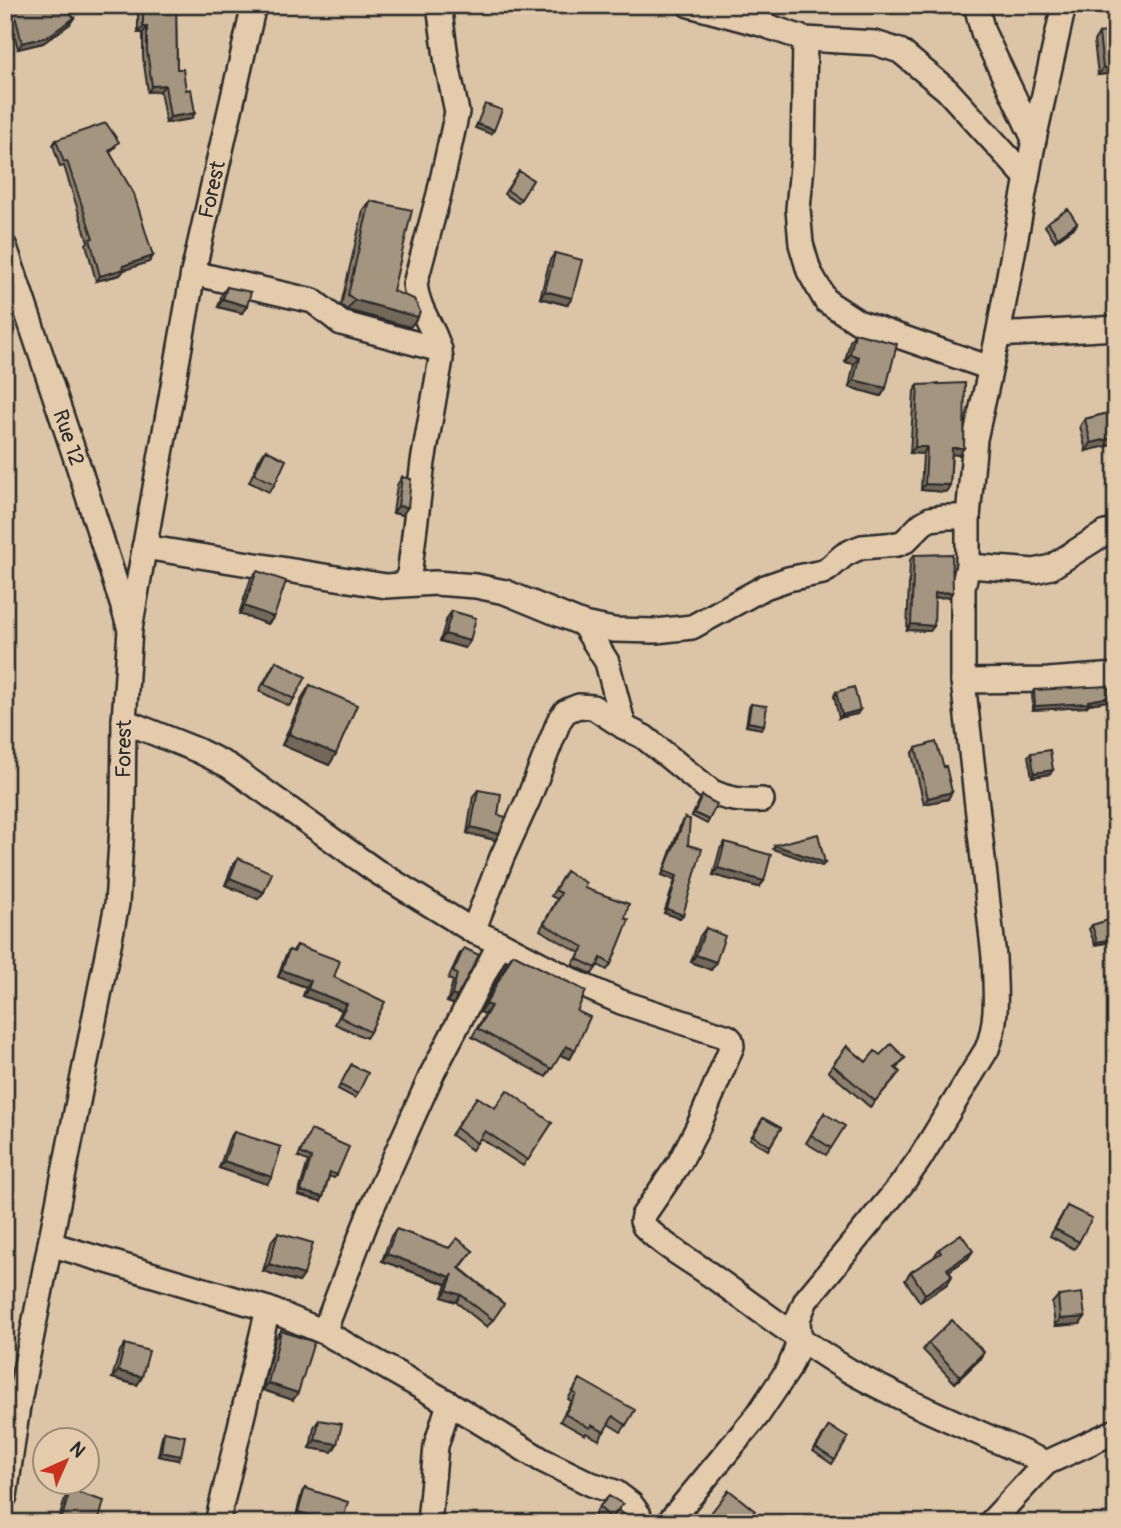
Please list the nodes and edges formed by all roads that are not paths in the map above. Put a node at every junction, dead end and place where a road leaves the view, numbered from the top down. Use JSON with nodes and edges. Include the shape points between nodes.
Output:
{"nodes":[{"id":1,"x":254,"y":5,"type":"edge"},
{"id":2,"x":439,"y":5,"type":"edge"},
{"id":3,"x":689,"y":5,"type":"edge"},
{"id":4,"x":976,"y":5,"type":"edge"},
{"id":5,"x":1064,"y":5,"type":"edge"},
{"id":6,"x":805,"y":39,"type":"junction"},
{"id":7,"x":1034,"y":139,"type":"junction"},
{"id":8,"x":1027,"y":178,"type":"junction"},
{"id":9,"x":5,"y":247,"type":"edge"},
{"id":10,"x":193,"y":273,"type":"junction"},
{"id":11,"x":1116,"y":328,"type":"edge"},
{"id":12,"x":998,"y":335,"type":"junction"},
{"id":13,"x":440,"y":351,"type":"junction"},
{"id":14,"x":990,"y":368,"type":"junction"},
{"id":15,"x":968,"y":517,"type":"junction"},
{"id":16,"x":1116,"y":531,"type":"edge"},
{"id":17,"x":144,"y":547,"type":"junction"},
{"id":18,"x":968,"y":566,"type":"junction"},
{"id":19,"x":408,"y":584,"type":"junction"},
{"id":20,"x":583,"y":624,"type":"junction"},
{"id":21,"x":130,"y":629,"type":"junction"},
{"id":22,"x":1116,"y":676,"type":"edge"},
{"id":23,"x":963,"y":681,"type":"junction"},
{"id":24,"x":124,"y":721,"type":"junction"},
{"id":25,"x":624,"y":727,"type":"junction"},
{"id":26,"x":762,"y":800,"type":"dead end"},
{"id":27,"x":473,"y":931,"type":"junction"},
{"id":28,"x":500,"y":943,"type":"junction"},
{"id":29,"x":50,"y":1244,"type":"junction"},
{"id":30,"x":268,"y":1309,"type":"junction"},
{"id":31,"x":324,"y":1332,"type":"junction"},
{"id":32,"x":799,"y":1337,"type":"junction"},
{"id":33,"x":449,"y":1403,"type":"junction"},
{"id":34,"x":18,"y":1406,"type":"junction"},
{"id":35,"x":5,"y":1430,"type":"edge"},
{"id":36,"x":1116,"y":1431,"type":"edge"},
{"id":37,"x":1046,"y":1462,"type":"junction"},
{"id":38,"x":5,"y":1496,"type":"edge"},
{"id":39,"x":217,"y":1523,"type":"edge"},
{"id":40,"x":429,"y":1523,"type":"edge"},
{"id":41,"x":641,"y":1523,"type":"edge"},
{"id":42,"x":668,"y":1523,"type":"edge"},
{"id":43,"x":990,"y":1523,"type":"edge"}],
"edges":[{"from":1,"to":10,"type":"street","name":"Forest"},
{"from":2,"to":13,"type":"street","via":[[457,112],[415,284]]},
{"from":3,"to":6,"type":"street"},
{"from":4,"to":7,"type":"street","via":[[983,32]]},
{"from":5,"to":7,"type":"street"},
{"from":6,"to":8,"type":"street","via":[[875,43],[900,51],[947,90]]},
{"from":6,"to":14,"type":"street","via":[[799,209],[801,244],[809,271],[827,301],[858,322]]},
{"from":7,"to":8,"type":"street"},
{"from":8,"to":12,"type":"street"},
{"from":9,"to":21,"type":"street","name":"Rue 12"},
{"from":10,"to":13,"type":"street","via":[[313,301],[341,323]]},
{"from":10,"to":17,"type":"street","name":"Forest"},
{"from":11,"to":12,"type":"street"},
{"from":12,"to":14,"type":"street"},
{"from":13,"to":19,"type":"street"},
{"from":14,"to":15,"type":"street","via":[[975,439]]},
{"from":15,"to":18,"type":"street"},
{"from":15,"to":20,"type":"street","via":[[930,519],[905,541],[854,550],[822,572],[765,587],[692,626],[656,631]]},
{"from":16,"to":18,"type":"street","via":[[1105,533],[1051,567]]},
{"from":17,"to":19,"type":"street","via":[[386,586]]},
{"from":17,"to":21,"type":"street","name":"Forest"},
{"from":18,"to":23,"type":"street"},
{"from":19,"to":20,"type":"street","via":[[477,586],[505,592]]},
{"from":20,"to":25,"type":"street","via":[[607,662]]},
{"from":21,"to":24,"type":"street","name":"Forest"},
{"from":22,"to":23,"type":"street"},
{"from":23,"to":32,"type":"street","via":[[994,957],[992,1036],[919,1160],[806,1300],[798,1319]]},
{"from":24,"to":27,"type":"street","via":[[229,766],[376,872]]},
{"from":24,"to":29,"type":"street","name":"Forest","via":[[117,904]]},
{"from":25,"to":26,"type":"street","via":[[644,737],[712,792],[740,801]]},
{"from":25,"to":27,"type":"street","via":[[586,706],[565,712],[559,720]]},
{"from":27,"to":28,"type":"street"},
{"from":28,"to":31,"type":"street","via":[[433,1072],[370,1212]]},
{"from":28,"to":32,"type":"street","via":[[621,1002],[731,1040],[680,1163],[642,1221],[675,1251]]},
{"from":29,"to":30,"type":"street"},
{"from":29,"to":34,"type":"street","name":"Forest"},
{"from":30,"to":31,"type":"street"},
{"from":30,"to":39,"type":"street"},
{"from":31,"to":33,"type":"street"},
{"from":32,"to":37,"type":"street","via":[[847,1369],[928,1411]]},
{"from":32,"to":42,"type":"street","via":[[788,1370],[757,1416]]},
{"from":33,"to":40,"type":"street","via":[[436,1446]]},
{"from":33,"to":41,"type":"street","via":[[542,1460],[615,1492],[631,1504]]},
{"from":34,"to":35,"type":"street"},
{"from":34,"to":38,"type":"street","name":"Forest"},
{"from":36,"to":37,"type":"street"},
{"from":37,"to":43,"type":"street"}]}
